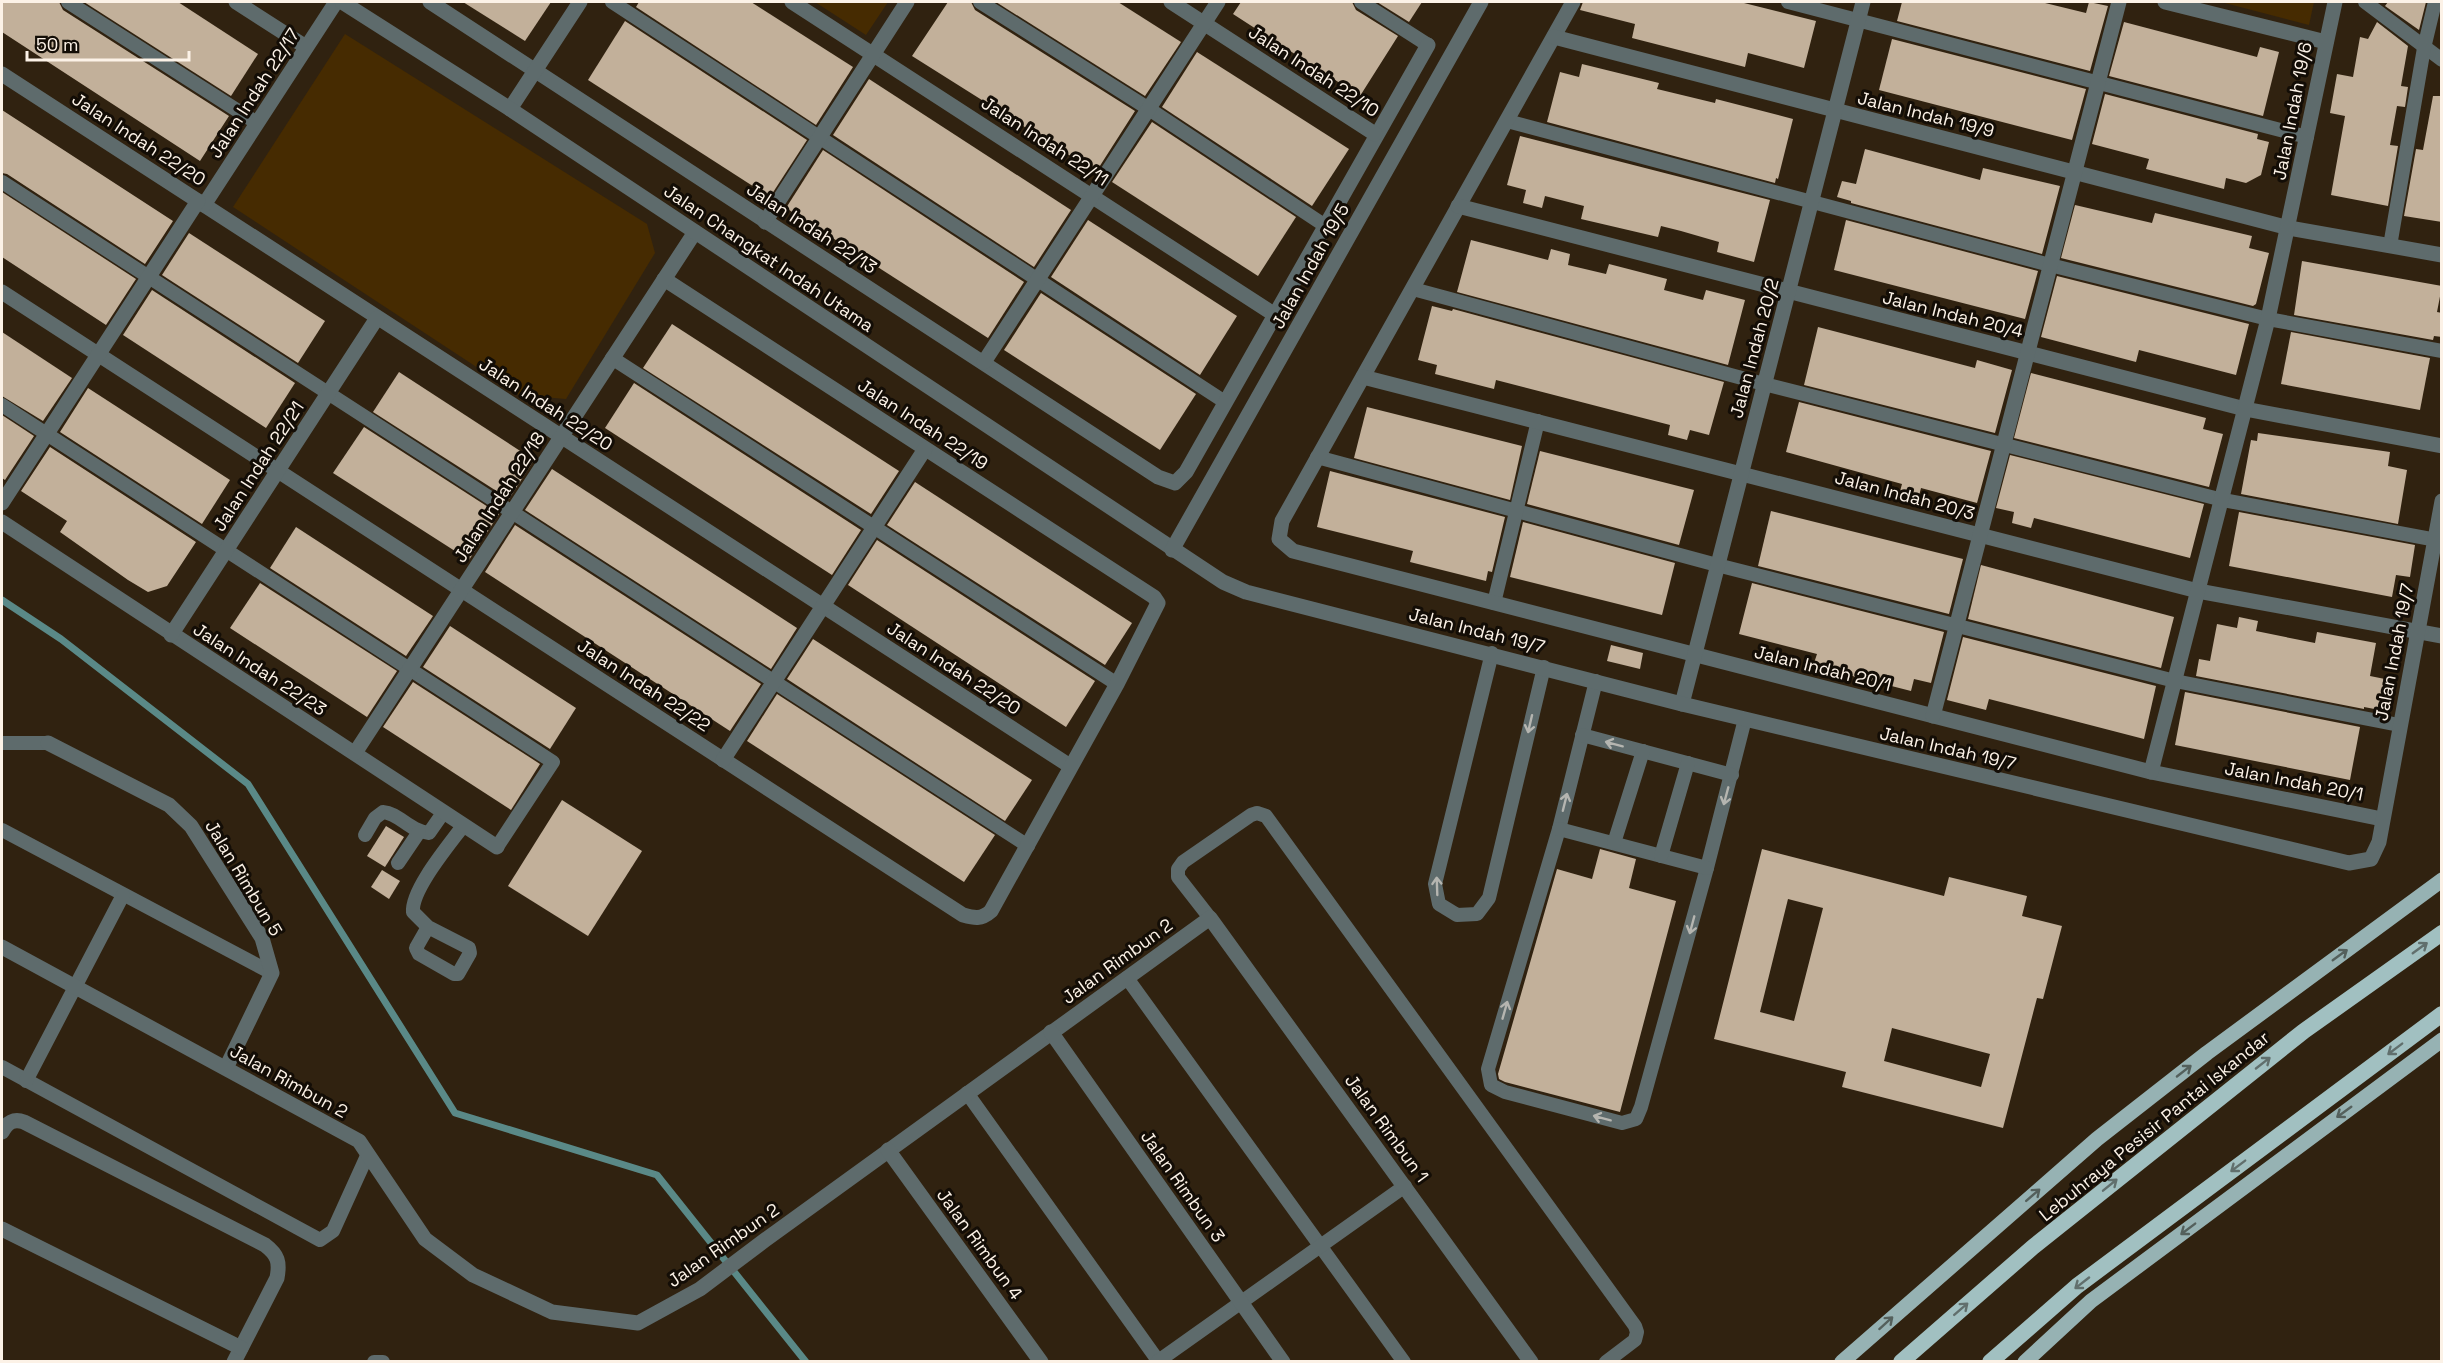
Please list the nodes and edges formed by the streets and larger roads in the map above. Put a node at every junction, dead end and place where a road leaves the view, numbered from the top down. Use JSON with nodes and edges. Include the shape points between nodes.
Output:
{"nodes":[{"id":1,"x":236,"y":2,"type":"edge"},
{"id":2,"x":336,"y":2,"type":"edge"},
{"id":3,"x":342,"y":2,"type":"edge"},
{"id":4,"x":430,"y":2,"type":"edge"},
{"id":5,"x":580,"y":2,"type":"edge"},
{"id":6,"x":792,"y":2,"type":"edge"},
{"id":7,"x":907,"y":2,"type":"edge"},
{"id":8,"x":1171,"y":2,"type":"edge"},
{"id":9,"x":1218,"y":2,"type":"edge"},
{"id":10,"x":1481,"y":2,"type":"edge"},
{"id":11,"x":1573,"y":2,"type":"edge"},
{"id":12,"x":1863,"y":2,"type":"edge"},
{"id":13,"x":2119,"y":2,"type":"edge"},
{"id":14,"x":2165,"y":2,"type":"edge"},
{"id":15,"x":2335,"y":2,"type":"edge"},
{"id":16,"x":1205,"y":23,"type":"junction"},
{"id":17,"x":1554,"y":37,"type":"junction"},
{"id":18,"x":2326,"y":42,"type":"junction"},
{"id":19,"x":1428,"y":45,"type":"road end"},
{"id":20,"x":306,"y":47,"type":"junction"},
{"id":21,"x":873,"y":54,"type":"junction"},
{"id":22,"x":536,"y":70,"type":"junction"},
{"id":23,"x":2,"y":74,"type":"edge"},
{"id":24,"x":510,"y":109,"type":"junction"},
{"id":25,"x":1835,"y":111,"type":"junction"},
{"id":26,"x":1375,"y":134,"type":"junction"},
{"id":27,"x":2073,"y":171,"type":"junction"},
{"id":28,"x":1093,"y":195,"type":"junction"},
{"id":29,"x":201,"y":203,"type":"junction"},
{"id":30,"x":1458,"y":206,"type":"junction"},
{"id":31,"x":765,"y":222,"type":"junction"},
{"id":32,"x":2289,"y":228,"type":"junction"},
{"id":33,"x":694,"y":232,"type":"junction"},
{"id":34,"x":2442,"y":255,"type":"edge"},
{"id":35,"x":664,"y":279,"type":"junction"},
{"id":36,"x":2,"y":292,"type":"edge"},
{"id":37,"x":1789,"y":292,"type":"junction"},
{"id":38,"x":1275,"y":315,"type":"junction"},
{"id":39,"x":378,"y":318,"type":"junction"},
{"id":40,"x":2025,"y":353,"type":"junction"},
{"id":41,"x":98,"y":355,"type":"junction"},
{"id":42,"x":984,"y":362,"type":"junction"},
{"id":43,"x":1363,"y":377,"type":"junction"},
{"id":44,"x":2245,"y":410,"type":"junction"},
{"id":45,"x":561,"y":437,"type":"junction"},
{"id":46,"x":2442,"y":446,"type":"edge"},
{"id":47,"x":926,"y":449,"type":"junction"},
{"id":48,"x":278,"y":471,"type":"junction"},
{"id":49,"x":1741,"y":473,"type":"junction"},
{"id":50,"x":2442,"y":501,"type":"edge"},
{"id":51,"x":2,"y":503,"type":"edge"},
{"id":52,"x":2,"y":522,"type":"edge"},
{"id":53,"x":1978,"y":535,"type":"junction"},
{"id":54,"x":2438,"y":540,"type":"edge"},
{"id":55,"x":1172,"y":550,"type":"junction"},
{"id":56,"x":461,"y":590,"type":"junction"},
{"id":57,"x":2198,"y":591,"type":"junction"},
{"id":58,"x":823,"y":606,"type":"junction"},
{"id":59,"x":2418,"y":631,"type":"junction"},
{"id":60,"x":171,"y":635,"type":"junction"},
{"id":61,"x":2442,"y":636,"type":"edge"},
{"id":62,"x":1695,"y":655,"type":"junction"},
{"id":63,"x":1682,"y":704,"type":"junction"},
{"id":64,"x":1933,"y":716,"type":"junction"},
{"id":65,"x":48,"y":743,"type":"road end"},
{"id":66,"x":355,"y":753,"type":"junction"},
{"id":67,"x":723,"y":760,"type":"junction"},
{"id":68,"x":1071,"y":765,"type":"junction"},
{"id":69,"x":2151,"y":772,"type":"junction"},
{"id":70,"x":2382,"y":819,"type":"junction"},
{"id":71,"x":497,"y":848,"type":"road end"},
{"id":72,"x":2442,"y":880,"type":"edge"},
{"id":73,"x":1210,"y":918,"type":"joint"},
{"id":74,"x":2442,"y":933,"type":"edge"},
{"id":75,"x":2,"y":947,"type":"edge"},
{"id":76,"x":2442,"y":1014,"type":"edge"},
{"id":77,"x":1051,"y":1032,"type":"junction"},
{"id":78,"x":2442,"y":1040,"type":"edge"},
{"id":79,"x":226,"y":1068,"type":"junction"},
{"id":80,"x":2,"y":1132,"type":"edge"},
{"id":81,"x":888,"y":1150,"type":"junction"},
{"id":82,"x":2,"y":1229,"type":"edge"},
{"id":83,"x":237,"y":1355,"type":"edge"},
{"id":84,"x":1041,"y":1362,"type":"edge"},
{"id":85,"x":1283,"y":1362,"type":"edge"},
{"id":86,"x":1531,"y":1362,"type":"edge"},
{"id":87,"x":1842,"y":1362,"type":"edge"},
{"id":88,"x":1901,"y":1362,"type":"edge"},
{"id":89,"x":1990,"y":1362,"type":"edge"},
{"id":90,"x":2025,"y":1362,"type":"edge"}],
"edges":[{"from":1,"to":20,"type":"street"},
{"from":2,"to":20,"type":"street","name":"Jalan Indah 22/17"},
{"from":3,"to":24,"type":"street","name":"Jalan Changkat Indah Utama"},
{"from":4,"to":22,"type":"street","name":"Jalan Indah 22/13"},
{"from":5,"to":22,"type":"street"},
{"from":6,"to":21,"type":"street","name":"Jalan Indah 22/11"},
{"from":7,"to":21,"type":"street"},
{"from":8,"to":16,"type":"street","name":"Jalan Indah 22/10"},
{"from":9,"to":16,"type":"street"},
{"from":10,"to":55,"type":"street","name":"Jalan Indah 19/5"},
{"from":11,"to":17,"type":"street"},
{"from":12,"to":25,"type":"street","name":"Jalan Indah 20/2"},
{"from":13,"to":27,"type":"street"},
{"from":14,"to":18,"type":"street"},
{"from":15,"to":18,"type":"street","name":"Jalan Indah 19/6"},
{"from":16,"to":26,"type":"street","name":"Jalan Indah 22/10"},
{"from":16,"to":28,"type":"street"},
{"from":17,"to":25,"type":"street","name":"Jalan Indah 19/9"},
{"from":17,"to":30,"type":"street"},
{"from":18,"to":32,"type":"street","name":"Jalan Indah 19/6"},
{"from":19,"to":26,"type":"street"},
{"from":20,"to":29,"type":"street","name":"Jalan Indah 22/17"},
{"from":21,"to":28,"type":"street","name":"Jalan Indah 22/11"},
{"from":21,"to":31,"type":"street"},
{"from":22,"to":24,"type":"street"},
{"from":22,"to":31,"type":"street","name":"Jalan Indah 22/13"},
{"from":23,"to":29,"type":"street","name":"Jalan Indah 22/20"},
{"from":24,"to":33,"type":"street","name":"Jalan Changkat Indah Utama"},
{"from":25,"to":27,"type":"street","name":"Jalan Indah 19/9"},
{"from":25,"to":37,"type":"street","name":"Jalan Indah 20/2"},
{"from":26,"to":38,"type":"street"},
{"from":27,"to":32,"type":"street","name":"Jalan Indah 19/9"},
{"from":27,"to":40,"type":"street"},
{"from":28,"to":38,"type":"street","name":"Jalan Indah 22/11"},
{"from":28,"to":42,"type":"street"},
{"from":29,"to":39,"type":"street","name":"Jalan Indah 22/20"},
{"from":29,"to":41,"type":"street","name":"Jalan Indah 22/17"},
{"from":30,"to":37,"type":"street","name":"Jalan Indah 20/4"},
{"from":30,"to":43,"type":"street"},
{"from":31,"to":42,"type":"street","name":"Jalan Indah 22/13"},
{"from":32,"to":34,"type":"street","name":"Jalan Indah 19/9"},
{"from":32,"to":44,"type":"street","name":"Jalan Indah 19/6"},
{"from":33,"to":35,"type":"street","name":"Jalan Indah 22/18"},
{"from":33,"to":55,"type":"street","name":"Jalan Changkat Indah Utama"},
{"from":35,"to":45,"type":"street","name":"Jalan Indah 22/18"},
{"from":35,"to":47,"type":"street","name":"Jalan Indah 22/19"},
{"from":36,"to":41,"type":"street","name":"Jalan Indah 22/22"},
{"from":37,"to":40,"type":"street","name":"Jalan Indah 20/4"},
{"from":37,"to":49,"type":"street","name":"Jalan Indah 20/2"},
{"from":38,"to":42,"type":"street","name":"Jalan Indah 22/13","via":[[1186,472],[1175,483],[1158,477]]},
{"from":39,"to":45,"type":"street","name":"Jalan Indah 22/20"},
{"from":39,"to":48,"type":"street","name":"Jalan Indah 22/21"},
{"from":40,"to":44,"type":"street","name":"Jalan Indah 20/4"},
{"from":40,"to":53,"type":"street"},
{"from":41,"to":48,"type":"street","name":"Jalan Indah 22/22"},
{"from":41,"to":51,"type":"street","name":"Jalan Indah 22/17"},
{"from":43,"to":49,"type":"street","name":"Jalan Indah 20/3"},
{"from":43,"to":62,"type":"street","name":"Jalan Indah 20/1","via":[[1282,521],[1279,539],[1293,551]]},
{"from":44,"to":46,"type":"street","name":"Jalan Indah 20/4"},
{"from":44,"to":57,"type":"street","name":"Jalan Indah 19/6"},
{"from":45,"to":56,"type":"street","name":"Jalan Indah 22/18"},
{"from":45,"to":58,"type":"street","name":"Jalan Indah 22/20"},
{"from":47,"to":58,"type":"street"},
{"from":47,"to":68,"type":"street","name":"Jalan Indah 22/19","via":[[1158,603]]},
{"from":48,"to":56,"type":"street","name":"Jalan Indah 22/22"},
{"from":48,"to":60,"type":"street","name":"Jalan Indah 22/21"},
{"from":49,"to":53,"type":"street","name":"Jalan Indah 20/3"},
{"from":49,"to":62,"type":"street","name":"Jalan Indah 20/2"},
{"from":50,"to":54,"type":"street","name":"Jalan Indah 19/7"},
{"from":52,"to":60,"type":"street","name":"Jalan Indah 22/23"},
{"from":53,"to":57,"type":"street","name":"Jalan Indah 20/3"},
{"from":53,"to":64,"type":"street"},
{"from":54,"to":59,"type":"street","name":"Jalan Indah 19/7"},
{"from":55,"to":63,"type":"street","name":"Jalan Indah 19/7","via":[[1246,592]]},
{"from":56,"to":66,"type":"street","name":"Jalan Indah 22/18"},
{"from":56,"to":67,"type":"street","name":"Jalan Indah 22/22"},
{"from":57,"to":59,"type":"street","name":"Jalan Indah 20/3"},
{"from":57,"to":69,"type":"street","name":"Jalan Indah 19/6"},
{"from":58,"to":67,"type":"street"},
{"from":58,"to":68,"type":"street","name":"Jalan Indah 22/20"},
{"from":59,"to":61,"type":"street","name":"Jalan Indah 20/3"},
{"from":59,"to":70,"type":"street","name":"Jalan Indah 19/7"},
{"from":60,"to":66,"type":"street","name":"Jalan Indah 22/23"},
{"from":62,"to":63,"type":"street","name":"Jalan Indah 20/2"},
{"from":62,"to":64,"type":"street","name":"Jalan Indah 20/1"},
{"from":63,"to":70,"type":"street","name":"Jalan Indah 19/7","via":[[2349,863],[2371,859],[2379,842]]},
{"from":64,"to":69,"type":"street","name":"Jalan Indah 20/1"},
{"from":65,"to":79,"type":"street","name":"Jalan Rimbun 5","via":[[169,805],[191,826],[262,938],[272,974]]},
{"from":66,"to":71,"type":"street","name":"Jalan Indah 22/23"},
{"from":67,"to":68,"type":"street","name":"Jalan Indah 22/22","via":[[963,915],[979,918],[991,911]]},
{"from":69,"to":70,"type":"street","name":"Jalan Indah 20/1"},
{"from":87,"to":72,"type":"main road","one_way":true,"via":[[2097,1139]]},
{"from":73,"to":77,"type":"street","name":"Jalan Rimbun 2"},
{"from":73,"to":86,"type":"street","name":"Jalan Rimbun 1"},
{"from":88,"to":74,"type":"highway","name":"Lebuhraya Pesisir Pantai Iskandar","one_way":true,"via":[[2034,1247],[2195,1117],[2304,1031]]},
{"from":75,"to":79,"type":"street","name":"Jalan Rimbun 2"},
{"from":76,"to":89,"type":"highway","one_way":true,"via":[[2077,1286]]},
{"from":77,"to":81,"type":"street","name":"Jalan Rimbun 2"},
{"from":77,"to":85,"type":"street","name":"Jalan Rimbun 3"},
{"from":78,"to":90,"type":"main road","one_way":true,"via":[[2091,1301]]},
{"from":79,"to":81,"type":"street","name":"Jalan Rimbun 2","via":[[359,1141],[424,1239],[473,1275],[552,1312],[638,1323],[700,1289]]},
{"from":80,"to":83,"type":"street","via":[[9,1122],[24,1122],[275,1252],[280,1263],[277,1278]]},
{"from":81,"to":84,"type":"street","name":"Jalan Rimbun 4"},
{"from":82,"to":83,"type":"street"}]}
